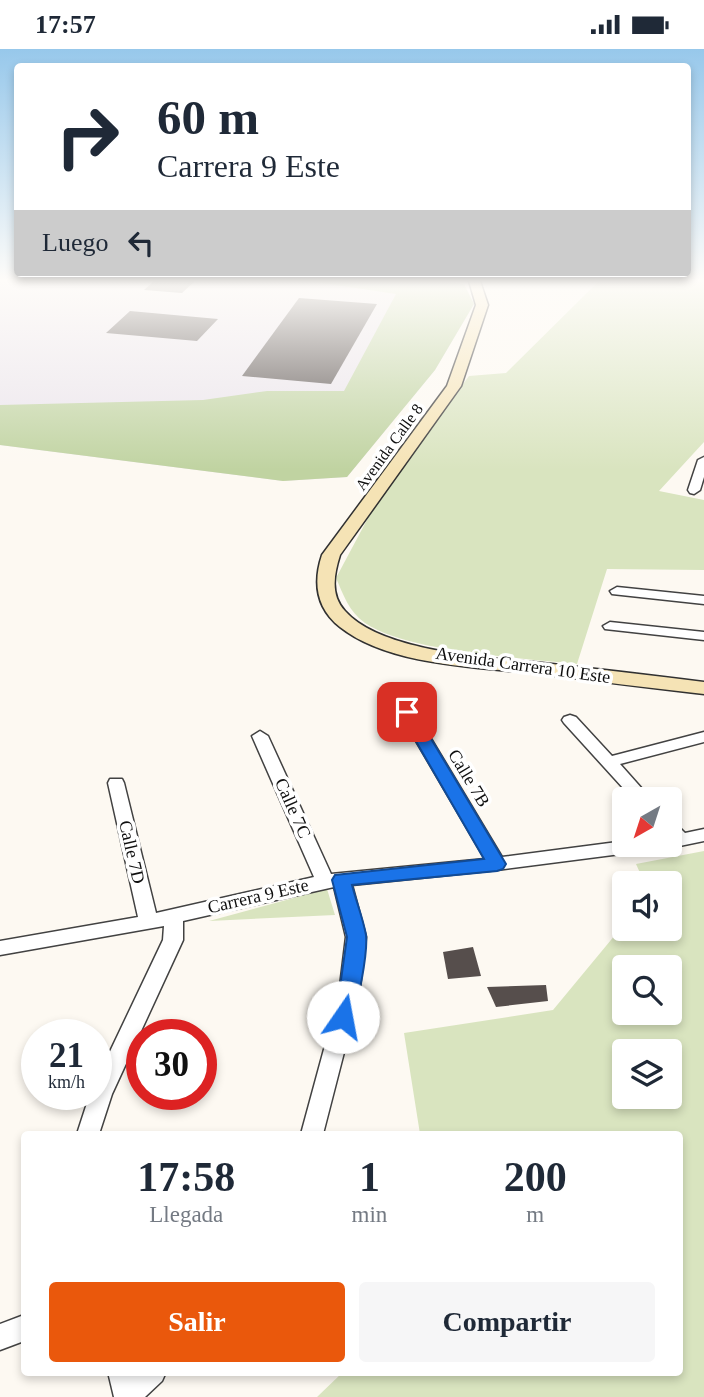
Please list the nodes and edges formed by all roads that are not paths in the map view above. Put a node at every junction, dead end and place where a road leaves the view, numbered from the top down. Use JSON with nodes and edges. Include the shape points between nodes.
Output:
{"nodes":[{"id":1,"x":469,"y":344,"type":"edge"},
{"id":2,"x":704,"y":460,"type":"edge"},
{"id":3,"x":694,"y":490,"type":"dead end"},
{"id":4,"x":617,"y":591,"type":"dead end"},
{"id":5,"x":704,"y":600,"type":"edge"},
{"id":6,"x":347,"y":624,"type":"joint"},
{"id":7,"x":610,"y":626,"type":"dead end"},
{"id":8,"x":704,"y":636,"type":"edge"},
{"id":9,"x":704,"y":688,"type":"edge"},
{"id":10,"x":407,"y":712,"type":"dead end"},
{"id":11,"x":569,"y":720,"type":"dead end"},
{"id":12,"x":260,"y":736,"type":"dead end"},
{"id":13,"x":704,"y":737,"type":"edge"},
{"id":14,"x":608,"y":762,"type":"junction"},
{"id":15,"x":116,"y":783,"type":"dead end"},
{"id":16,"x":632,"y":787,"type":"edge"},
{"id":17,"x":704,"y":835,"type":"edge"},
{"id":18,"x":682,"y":836,"type":"edge"},
{"id":19,"x":612,"y":849,"type":"edge"},
{"id":20,"x":497,"y":864,"type":"junction"},
{"id":21,"x":333,"y":880,"type":"junction"},
{"id":22,"x":174,"y":916,"type":"junction"},
{"id":23,"x":149,"y":922,"type":"junction"},
{"id":24,"x":0,"y":948,"type":"edge"},
{"id":25,"x":89,"y":1131,"type":"edge"},
{"id":26,"x":313,"y":1131,"type":"edge"},
{"id":27,"x":21,"y":1329,"type":"edge"},
{"id":28,"x":0,"y":1337,"type":"edge"},
{"id":29,"x":146,"y":1376,"type":"edge"},
{"id":30,"x":125,"y":1388,"type":"edge"}],
"edges":[{"from":1,"to":6,"type":"main road","name":"Avenida Calle 8","via":[[454,386],[331,555],[324,584],[327,600]]},
{"from":2,"to":3,"type":"street"},
{"from":4,"to":5,"type":"street"},
{"from":6,"to":9,"type":"main road","name":"Avenida Carrera 10 Este","via":[[390,645],[449,656]]},
{"from":7,"to":8,"type":"street"},
{"from":10,"to":20,"type":"street","name":"Calle 7B"},
{"from":11,"to":14,"type":"street"},
{"from":12,"to":21,"type":"street","name":"Calle 7C"},
{"from":13,"to":14,"type":"street"},
{"from":14,"to":16,"type":"street"},
{"from":15,"to":23,"type":"street","name":"Calle 7D"},
{"from":17,"to":18,"type":"street"},
{"from":19,"to":20,"type":"street","name":"Carrera 9 Este"},
{"from":20,"to":21,"type":"street","name":"Carrera 9 Este"},
{"from":21,"to":22,"type":"street","name":"Carrera 9 Este"},
{"from":21,"to":26,"type":"street","name":"Calle 7C","via":[[356,937],[349,994]]},
{"from":22,"to":23,"type":"street","name":"Carrera 9 Este"},
{"from":22,"to":25,"type":"street","via":[[173,940],[101,1094]]},
{"from":23,"to":24,"type":"street","name":"Carrera 9 Este"},
{"from":27,"to":28,"type":"street"},
{"from":29,"to":30,"type":"street"}]}
